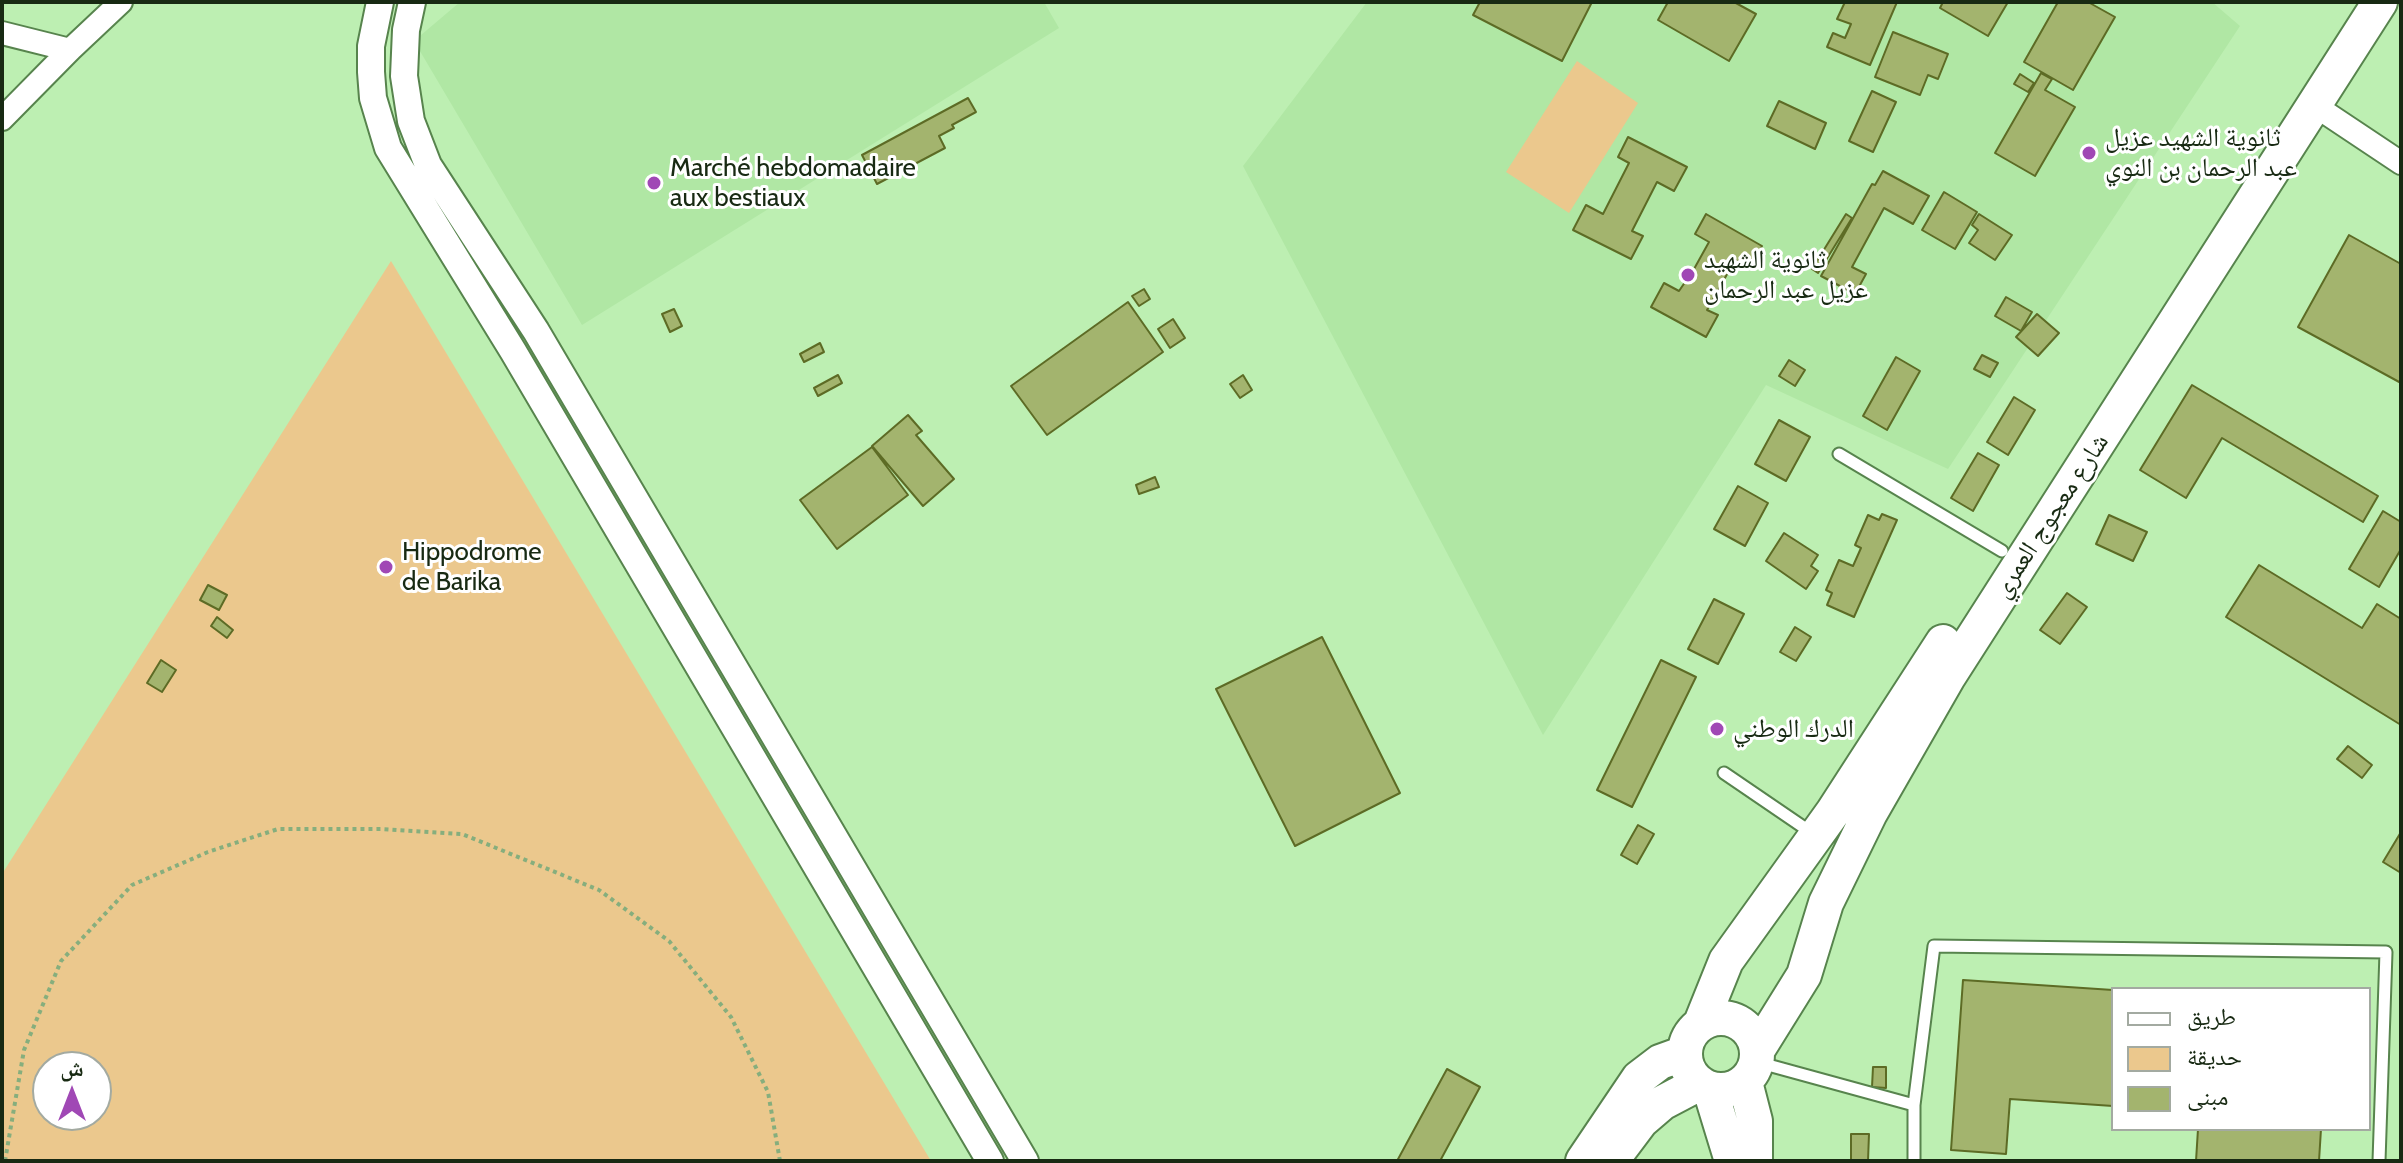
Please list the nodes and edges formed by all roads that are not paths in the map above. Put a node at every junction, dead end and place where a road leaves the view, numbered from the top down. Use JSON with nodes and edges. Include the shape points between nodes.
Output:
{"nodes":[{"id":1,"x":121,"y":2,"type":"edge"},
{"id":2,"x":380,"y":2,"type":"edge"},
{"id":3,"x":412,"y":2,"type":"edge"},
{"id":4,"x":2355,"y":2,"type":"edge"},
{"id":5,"x":2380,"y":2,"type":"edge"},
{"id":6,"x":2,"y":33,"type":"edge"},
{"id":7,"x":70,"y":50,"type":"junction"},
{"id":8,"x":2314,"y":105,"type":"junction"},
{"id":9,"x":2,"y":119,"type":"edge"},
{"id":10,"x":2401,"y":163,"type":"edge"},
{"id":11,"x":1839,"y":454,"type":"dead end"},
{"id":12,"x":2002,"y":551,"type":"junction"},
{"id":13,"x":1724,"y":773,"type":"dead end"},
{"id":14,"x":1816,"y":836,"type":"junction"},
{"id":15,"x":1701,"y":1023,"type":"junction"},
{"id":16,"x":1685,"y":1053,"type":"junction"},
{"id":17,"x":1753,"y":1064,"type":"junction"},
{"id":18,"x":1705,"y":1086,"type":"junction"},
{"id":19,"x":1914,"y":1105,"type":"junction"},
{"id":20,"x":990,"y":1161,"type":"edge"},
{"id":21,"x":1025,"y":1161,"type":"edge"},
{"id":22,"x":1583,"y":1161,"type":"edge"},
{"id":23,"x":1611,"y":1161,"type":"edge"},
{"id":24,"x":1732,"y":1161,"type":"edge"},
{"id":25,"x":1755,"y":1161,"type":"edge"},
{"id":26,"x":1914,"y":1161,"type":"edge"},
{"id":27,"x":2379,"y":1161,"type":"edge"}],
"edges":[{"from":1,"to":7,"type":"street"},
{"from":2,"to":20,"type":"street","via":[[371,72],[380,124],[394,159],[513,351]]},
{"from":3,"to":21,"type":"street","via":[[404,76],[411,121],[428,165],[536,331]]},
{"from":4,"to":12,"type":"main road","name":"شارع معجوج العمري"},
{"from":5,"to":8,"type":"main road","name":"شارع معجوج العمري"},
{"from":6,"to":7,"type":"street"},
{"from":7,"to":9,"type":"street"},
{"from":8,"to":10,"type":"street"},
{"from":8,"to":17,"type":"main road","name":"شارع معجوج العمري","via":[[1948,677],[1870,813],[1826,903],[1804,975]]},
{"from":11,"to":12,"type":"lane"},
{"from":12,"to":14,"type":"main road","name":"شارع معجوج العمري"},
{"from":13,"to":14,"type":"lane"},
{"from":14,"to":15,"type":"main road","name":"شارع معجوج العمري","via":[[1726,961]]},
{"from":15,"to":16,"type":"main road"},
{"from":15,"to":17,"type":"main road","via":[[1724,1017],[1747,1027],[1754,1037]]},
{"from":16,"to":18,"type":"main road","via":[[1691,1075]]},
{"from":16,"to":22,"type":"main road","via":[[1660,1062],[1639,1078]]},
{"from":17,"to":18,"type":"main road","via":[[1735,1088]]},
{"from":17,"to":19,"type":"lane"},
{"from":17,"to":25,"type":"main road"},
{"from":18,"to":23,"type":"main road","via":[[1662,1103]]},
{"from":18,"to":24,"type":"main road"},
{"from":19,"to":26,"type":"lane"},
{"from":19,"to":27,"type":"lane","via":[[1934,946],[2386,952]]}]}
